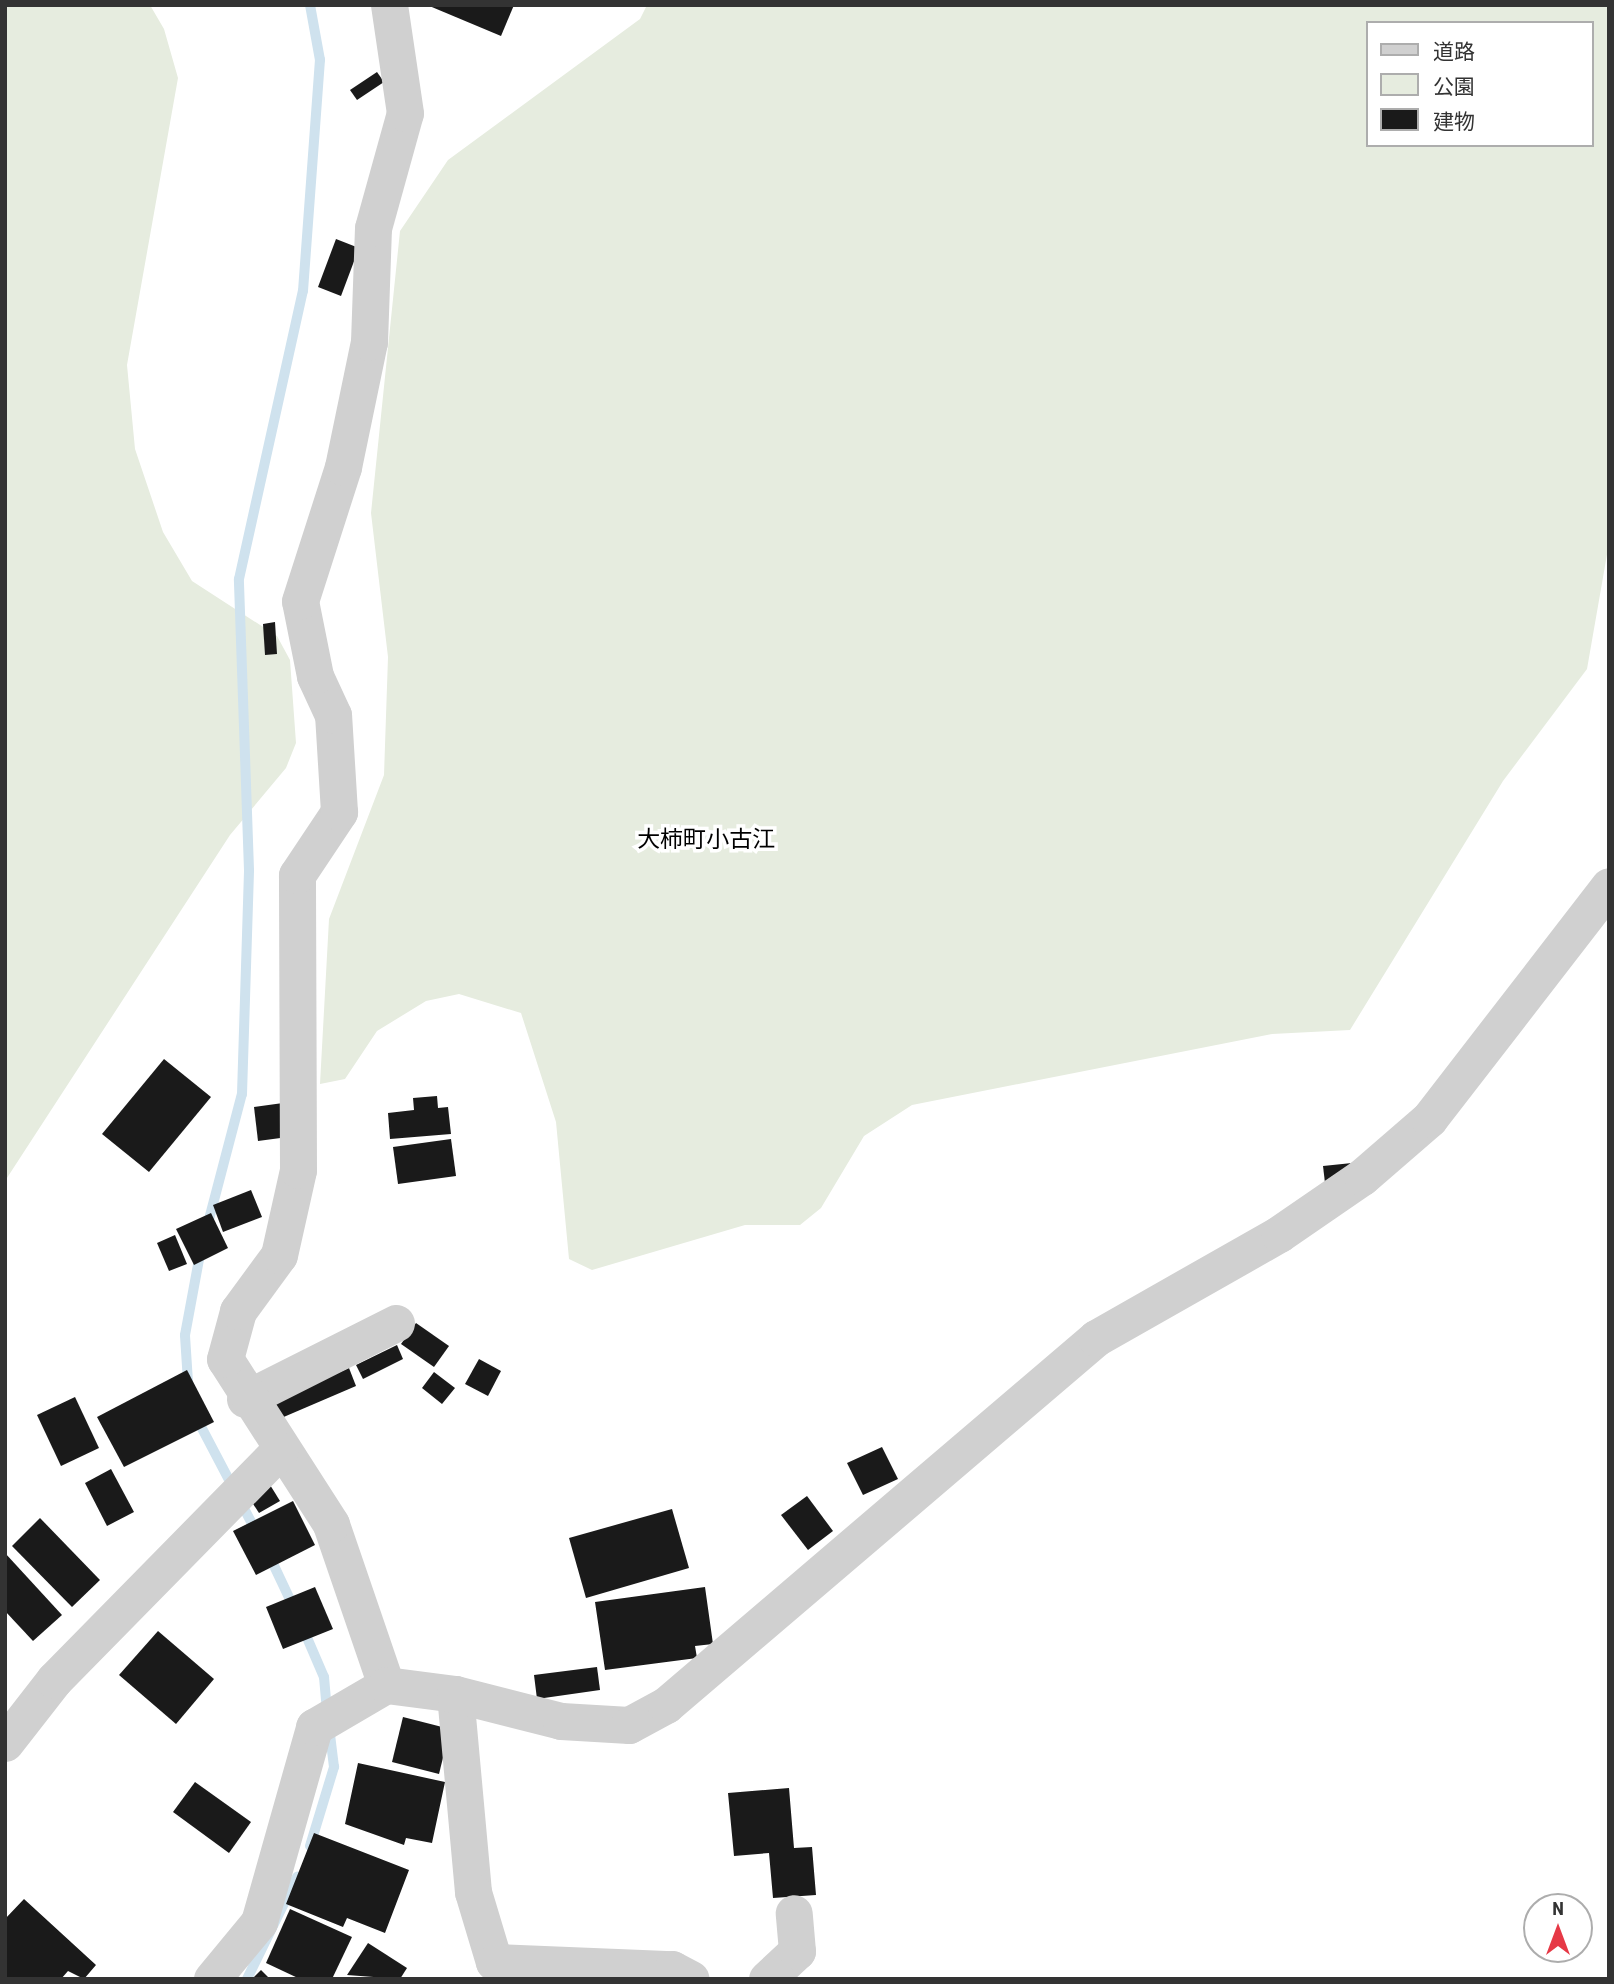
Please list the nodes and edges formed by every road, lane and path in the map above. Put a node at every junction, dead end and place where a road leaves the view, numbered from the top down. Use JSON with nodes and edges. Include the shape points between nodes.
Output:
{"nodes":[{"id":1,"x":389,"y":5,"type":"edge"},
{"id":2,"x":1609,"y":886,"type":"edge"},
{"id":3,"x":396,"y":1323,"type":"dead end"},
{"id":4,"x":245,"y":1399,"type":"junction"},
{"id":5,"x":280,"y":1450,"type":"junction"},
{"id":6,"x":386,"y":1685,"type":"junction"},
{"id":7,"x":455,"y":1694,"type":"junction"},
{"id":8,"x":5,"y":1743,"type":"edge"},
{"id":9,"x":794,"y":1913,"type":"dead end"},
{"id":10,"x":212,"y":1979,"type":"edge"},
{"id":11,"x":691,"y":1979,"type":"edge"},
{"id":12,"x":767,"y":1979,"type":"edge"}],
"edges":[{"from":1,"to":4,"type":"street","via":[[405,113],[373,228],[369,342],[343,467],[300,601],[315,677],[333,715],[339,812],[297,875],[298,1170],[279,1255],[238,1311],[225,1359]]},
{"from":2,"to":7,"type":"street","via":[[1429,1119],[1362,1177],[1279,1234],[1096,1338],[666,1705],[629,1724],[561,1721]]},
{"from":3,"to":4,"type":"street"},
{"from":4,"to":5,"type":"street"},
{"from":5,"to":6,"type":"street","via":[[331,1524]]},
{"from":5,"to":8,"type":"street","via":[[54,1680]]},
{"from":6,"to":7,"type":"street"},
{"from":6,"to":10,"type":"street","via":[[314,1727],[259,1922]]},
{"from":7,"to":11,"type":"street","via":[[473,1892],[494,1962],[672,1969]]},
{"from":9,"to":12,"type":"street","via":[[797,1951]]}]}
